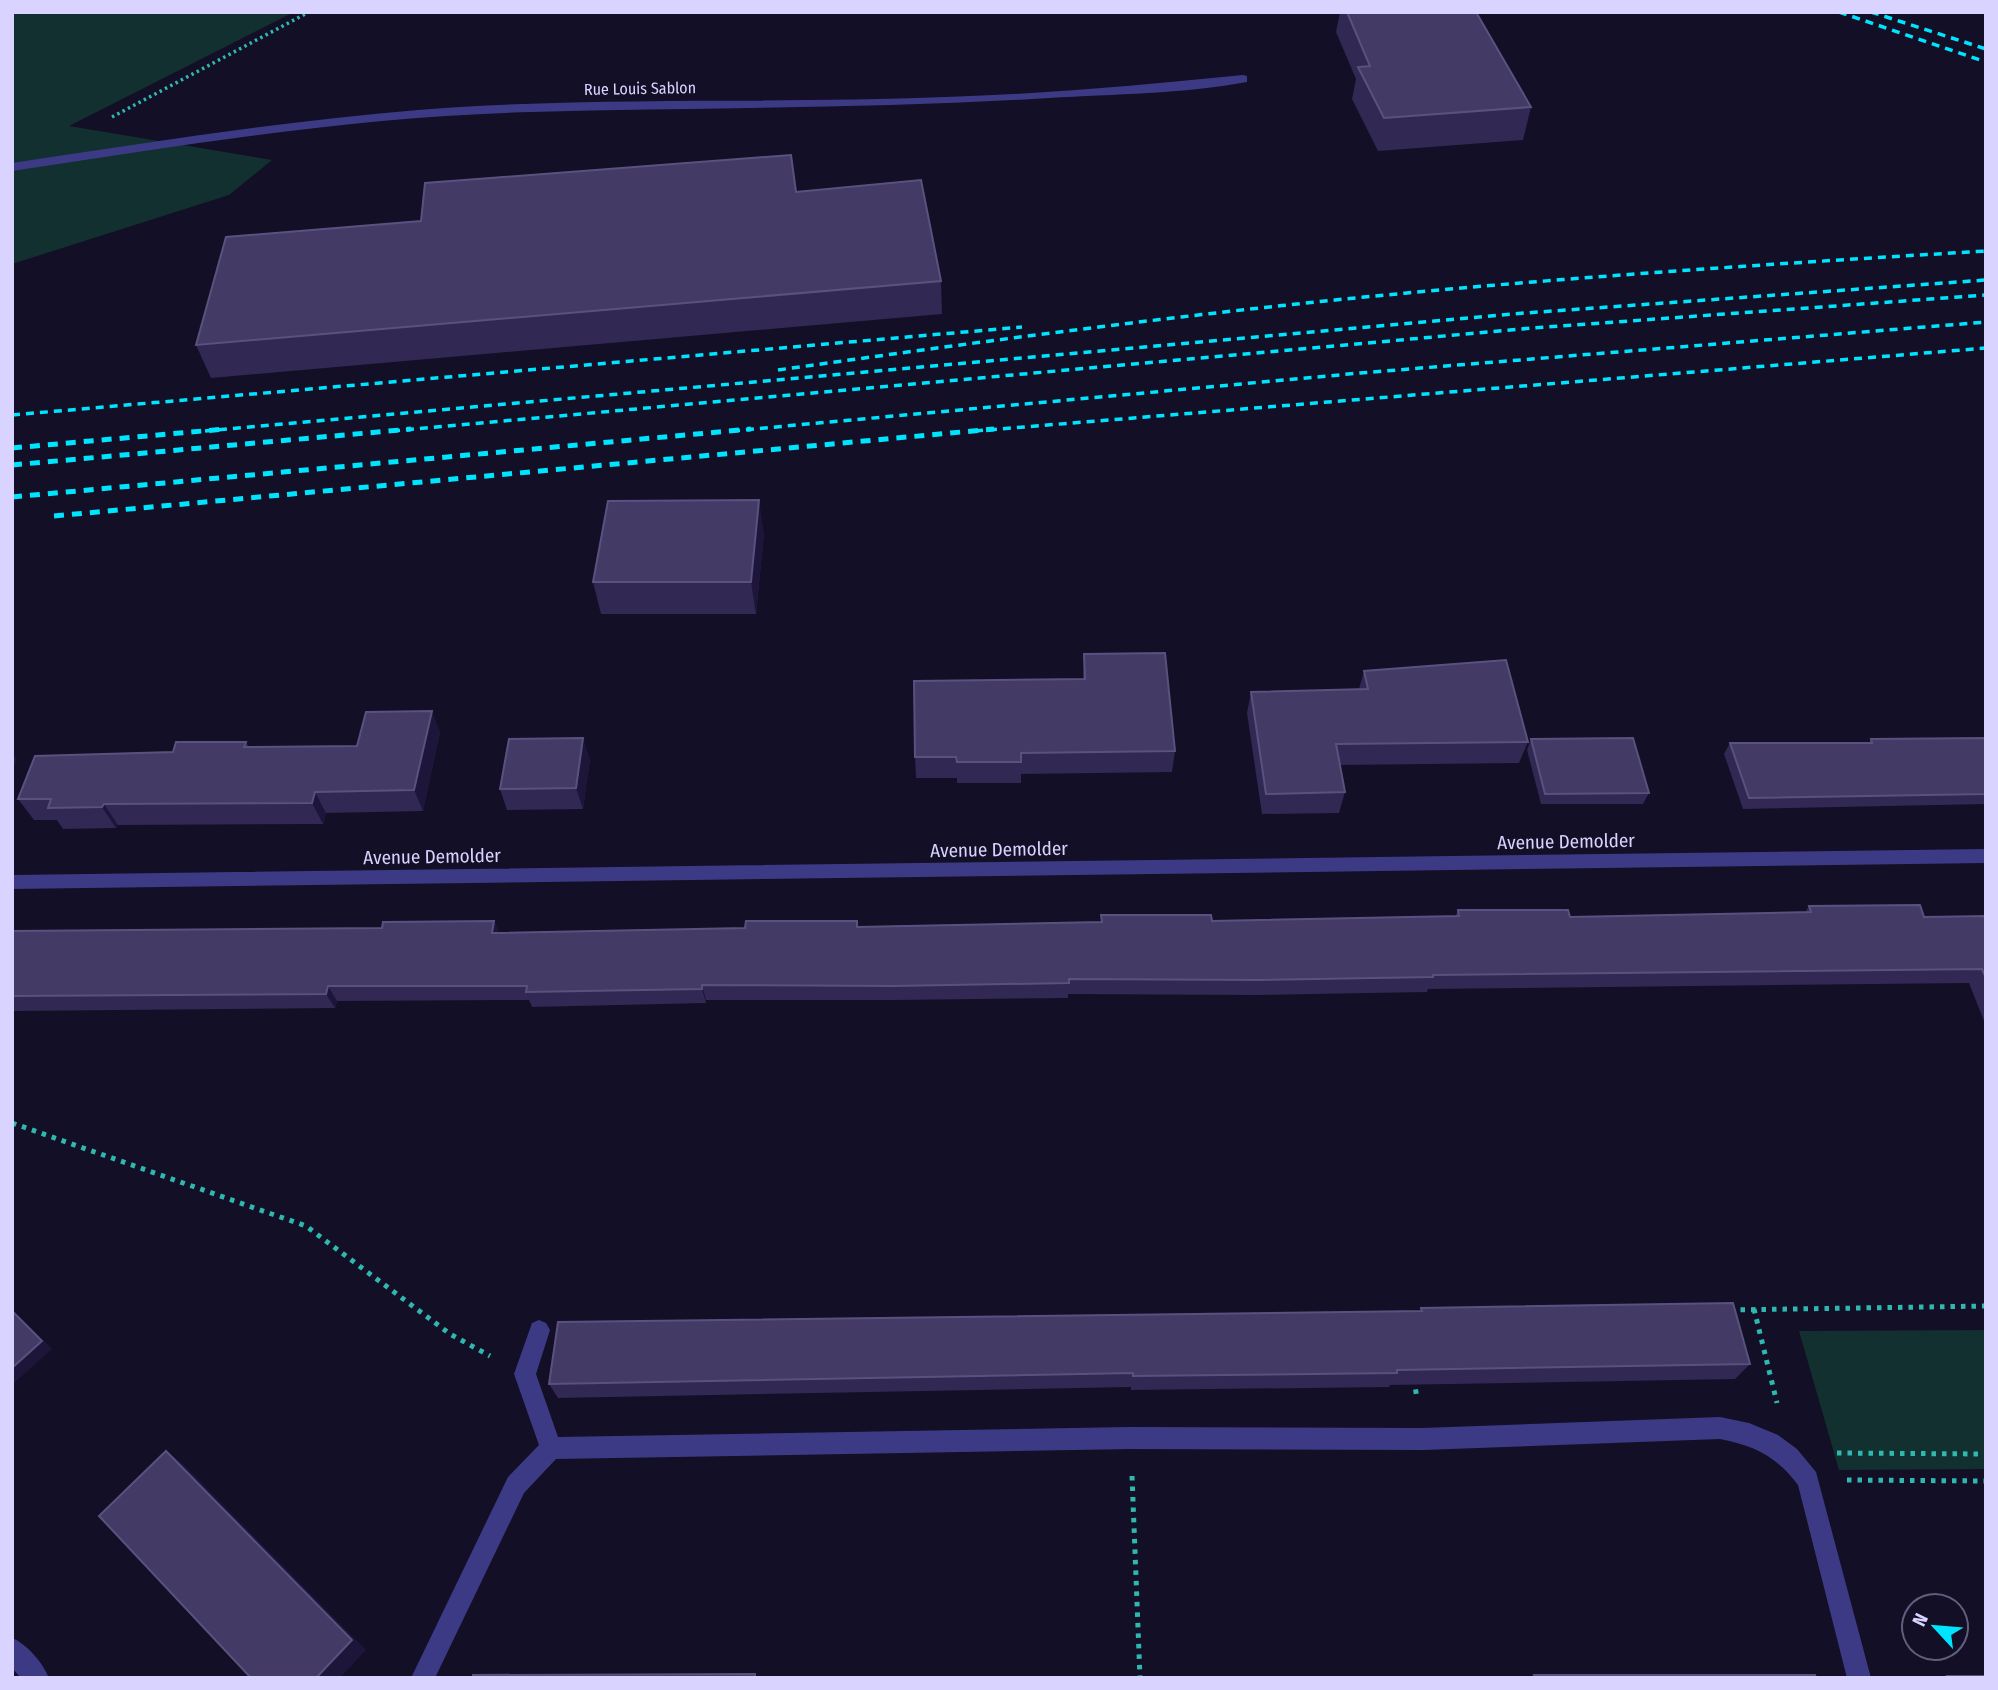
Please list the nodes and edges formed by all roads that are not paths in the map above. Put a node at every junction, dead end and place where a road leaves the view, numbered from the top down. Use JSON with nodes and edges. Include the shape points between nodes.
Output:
{"nodes":[{"id":1,"x":1242,"y":79,"type":"dead end"},
{"id":2,"x":12,"y":167,"type":"edge"},
{"id":3,"x":1986,"y":856,"type":"edge"},
{"id":4,"x":12,"y":882,"type":"edge"},
{"id":5,"x":539,"y":1330,"type":"dead end"},
{"id":6,"x":551,"y":1448,"type":"junction"},
{"id":7,"x":423,"y":1678,"type":"edge"},
{"id":8,"x":1859,"y":1678,"type":"edge"}],
"edges":[{"from":1,"to":2,"type":"street","name":"Rue Louis Sablon","via":[[946,101],[419,114],[260,130]]},
{"from":3,"to":4,"type":"street","name":"Avenue Demolder"},
{"from":5,"to":6,"type":"street","via":[[525,1374]]},
{"from":6,"to":7,"type":"street","via":[[516,1485]]},
{"from":6,"to":8,"type":"street","via":[[1130,1438],[1423,1439],[1720,1428],[1760,1435],[1789,1454],[1808,1480]]}]}
